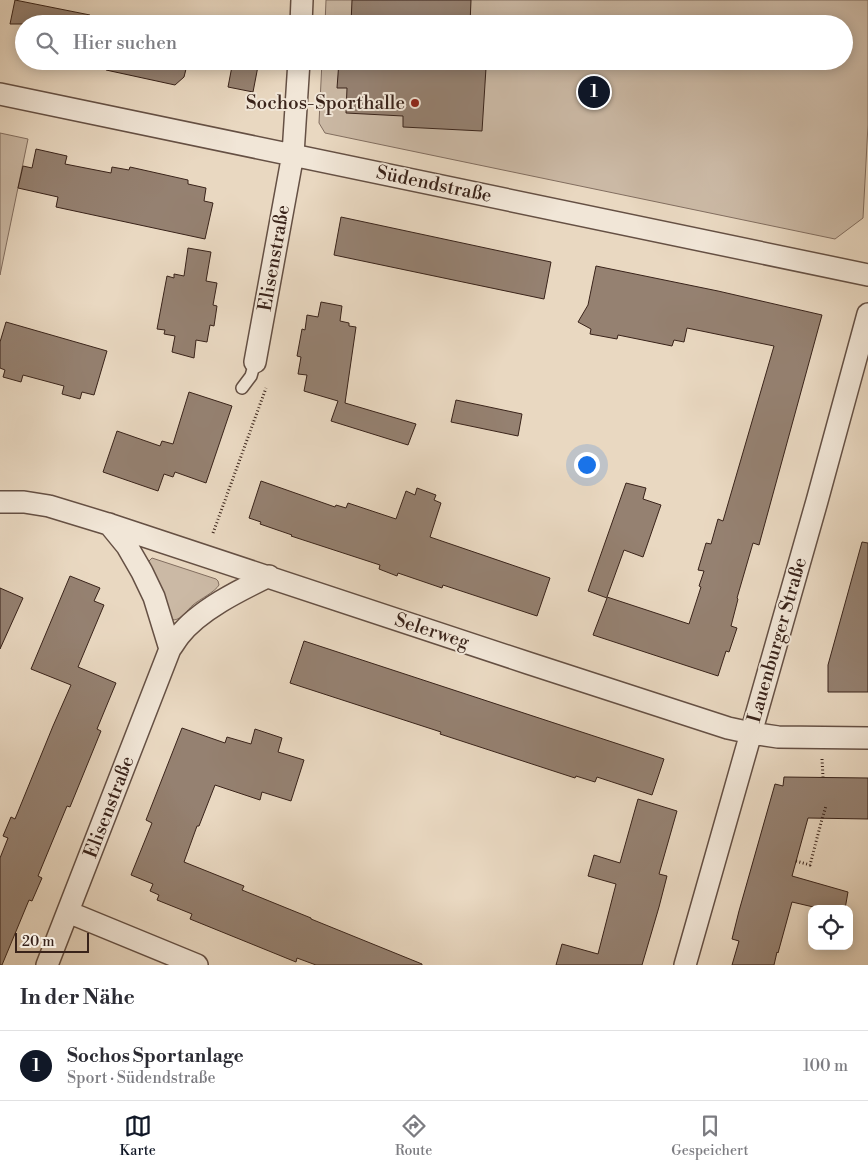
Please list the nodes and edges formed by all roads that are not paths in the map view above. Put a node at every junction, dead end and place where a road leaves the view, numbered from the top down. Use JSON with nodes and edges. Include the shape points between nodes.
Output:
{"nodes":[{"id":1,"x":302,"y":0,"type":"edge"},
{"id":2,"x":301,"y":15,"type":"edge"},
{"id":3,"x":298,"y":70,"type":"edge"},
{"id":4,"x":0,"y":94,"type":"edge"},
{"id":5,"x":293,"y":154,"type":"junction"},
{"id":6,"x":868,"y":275,"type":"edge"},
{"id":7,"x":868,"y":314,"type":"edge"},
{"id":8,"x":255,"y":362,"type":"joint"},
{"id":9,"x":242,"y":388,"type":"dead end"},
{"id":10,"x":0,"y":502,"type":"edge"},
{"id":11,"x":108,"y":524,"type":"junction"},
{"id":12,"x":269,"y":576,"type":"junction"},
{"id":13,"x":170,"y":649,"type":"junction"},
{"id":14,"x":751,"y":733,"type":"junction"},
{"id":15,"x":868,"y":738,"type":"edge"},
{"id":16,"x":68,"y":912,"type":"junction"},
{"id":17,"x":47,"y":965,"type":"edge"},
{"id":18,"x":197,"y":965,"type":"edge"},
{"id":19,"x":685,"y":965,"type":"edge"}],
"edges":[{"from":1,"to":2,"type":"street"},
{"from":3,"to":5,"type":"street","name":"Elisenstraße"},
{"from":4,"to":5,"type":"street","name":"Südendstraße"},
{"from":5,"to":6,"type":"street","name":"Südendstraße"},
{"from":5,"to":8,"type":"street","name":"Elisenstraße"},
{"from":7,"to":14,"type":"street","name":"Lauenburger Straße"},
{"from":8,"to":9,"type":"lane","via":[[251,376]]},
{"from":10,"to":11,"type":"street","name":"Selerweg","via":[[49,506]]},
{"from":11,"to":12,"type":"street","name":"Selerweg"},
{"from":11,"to":13,"type":"street","via":[[127,546],[142,572],[154,597]]},
{"from":12,"to":13,"type":"street","name":"Elisenstraße","via":[[218,603],[195,620]]},
{"from":12,"to":14,"type":"street","name":"Selerweg","via":[[672,710]]},
{"from":13,"to":16,"type":"street","name":"Elisenstraße"},
{"from":14,"to":15,"type":"street","name":"Selerweg","via":[[778,737]]},
{"from":14,"to":19,"type":"street","name":"Lauenburger Straße"},
{"from":16,"to":17,"type":"street","name":"Elisenstraße"},
{"from":16,"to":18,"type":"street"}]}
